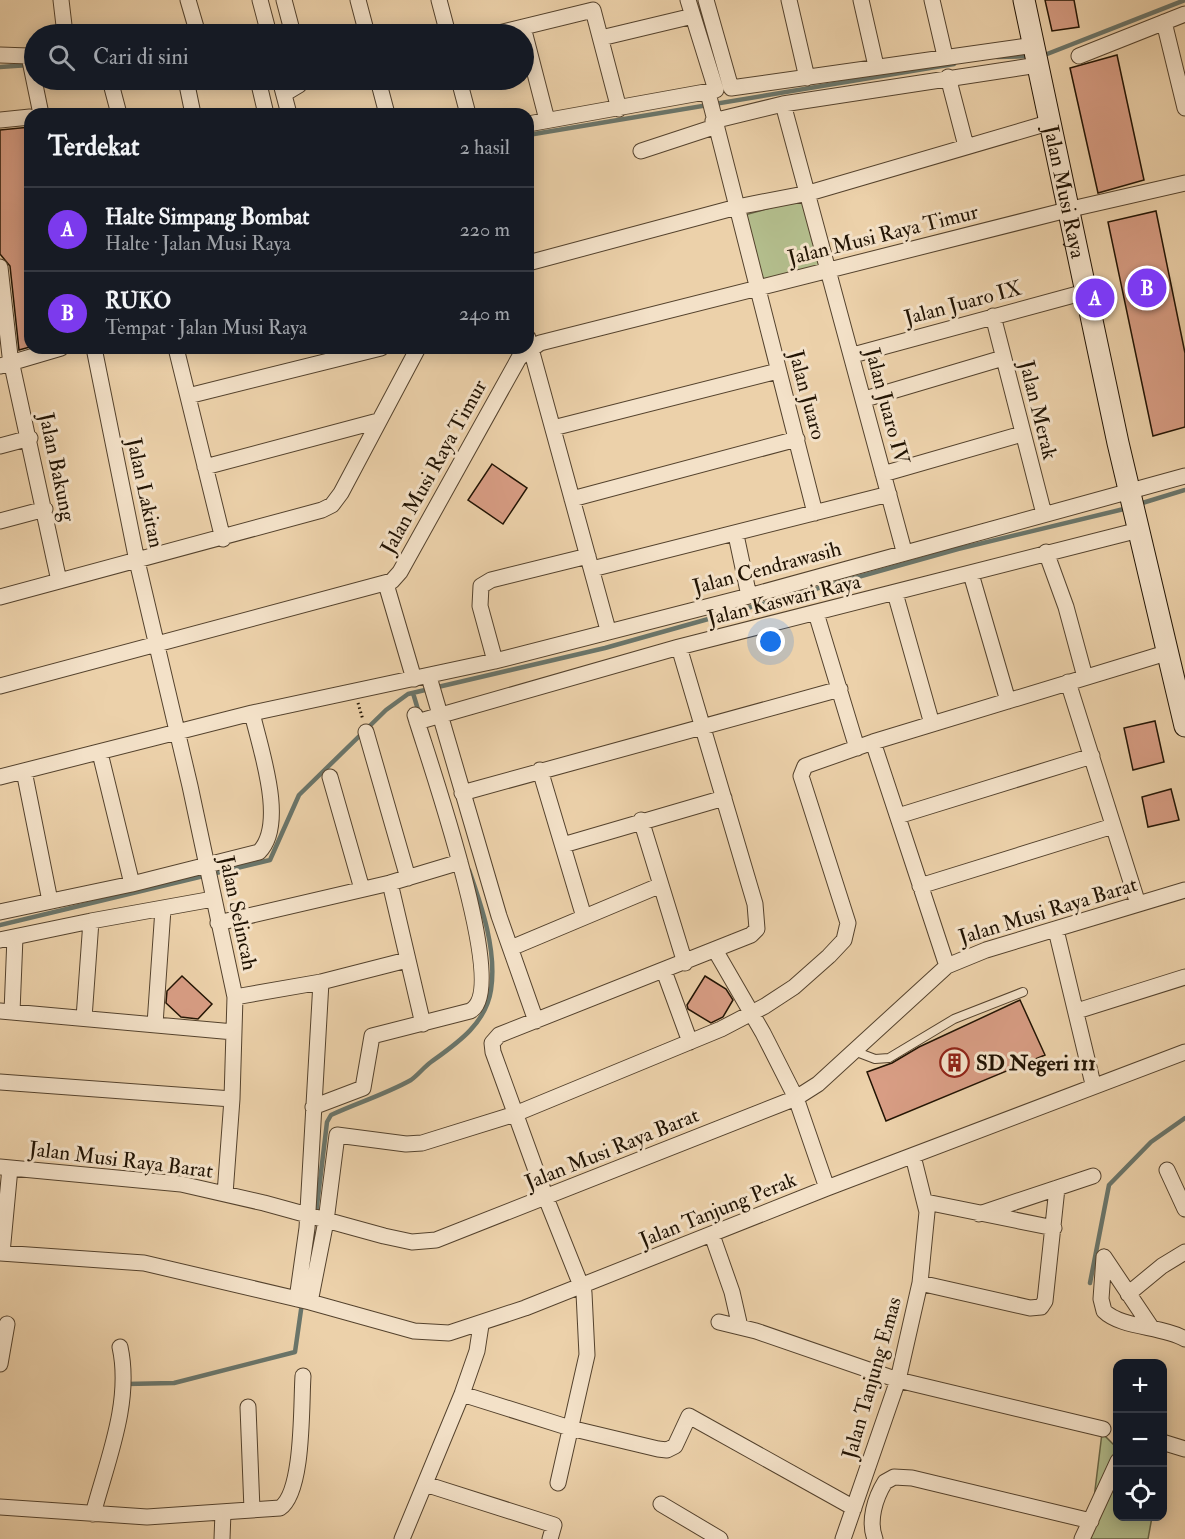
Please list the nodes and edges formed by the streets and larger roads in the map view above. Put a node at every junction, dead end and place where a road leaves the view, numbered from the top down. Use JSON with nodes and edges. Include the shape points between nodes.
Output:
{"nodes":[{"id":1,"x":61,"y":0,"type":"edge"},
{"id":2,"x":188,"y":0,"type":"edge"},
{"id":3,"x":260,"y":0,"type":"edge"},
{"id":4,"x":285,"y":0,"type":"edge"},
{"id":5,"x":358,"y":0,"type":"edge"},
{"id":6,"x":439,"y":0,"type":"edge"},
{"id":7,"x":688,"y":0,"type":"edge"},
{"id":8,"x":706,"y":0,"type":"edge"},
{"id":9,"x":789,"y":0,"type":"edge"},
{"id":10,"x":861,"y":0,"type":"edge"},
{"id":11,"x":932,"y":0,"type":"edge"},
{"id":12,"x":1024,"y":0,"type":"edge"},
{"id":13,"x":1185,"y":14,"type":"edge"},
{"id":14,"x":693,"y":16,"type":"junction"},
{"id":15,"x":1164,"y":22,"type":"junction"},
{"id":16,"x":64,"y":24,"type":"edge"},
{"id":17,"x":195,"y":24,"type":"edge"},
{"id":18,"x":266,"y":24,"type":"edge"},
{"id":19,"x":291,"y":24,"type":"edge"},
{"id":20,"x":364,"y":24,"type":"edge"},
{"id":21,"x":445,"y":24,"type":"edge"},
{"id":22,"x":534,"y":24,"type":"edge"},
{"id":23,"x":601,"y":38,"type":"junction"},
{"id":24,"x":0,"y":55,"type":"edge"},
{"id":25,"x":24,"y":56,"type":"edge"},
{"id":26,"x":945,"y":56,"type":"junction"},
{"id":27,"x":1037,"y":56,"type":"junction"},
{"id":28,"x":1079,"y":56,"type":"dead end"},
{"id":29,"x":876,"y":66,"type":"junction"},
{"id":30,"x":534,"y":70,"type":"edge"},
{"id":31,"x":948,"y":77,"type":"junction"},
{"id":32,"x":807,"y":78,"type":"junction"},
{"id":33,"x":36,"y":90,"type":"edge"},
{"id":34,"x":112,"y":90,"type":"edge"},
{"id":35,"x":188,"y":90,"type":"edge"},
{"id":36,"x":260,"y":90,"type":"edge"},
{"id":37,"x":283,"y":90,"type":"edge"},
{"id":38,"x":381,"y":90,"type":"edge"},
{"id":39,"x":462,"y":90,"type":"edge"},
{"id":40,"x":716,"y":101,"type":"junction"},
{"id":41,"x":40,"y":108,"type":"edge"},
{"id":42,"x":117,"y":108,"type":"edge"},
{"id":43,"x":192,"y":108,"type":"edge"},
{"id":44,"x":265,"y":108,"type":"edge"},
{"id":45,"x":287,"y":108,"type":"edge"},
{"id":46,"x":385,"y":108,"type":"edge"},
{"id":47,"x":466,"y":108,"type":"edge"},
{"id":48,"x":618,"y":108,"type":"junction"},
{"id":49,"x":1185,"y":108,"type":"edge"},
{"id":50,"x":785,"y":111,"type":"junction"},
{"id":51,"x":24,"y":118,"type":"edge"},
{"id":52,"x":0,"y":120,"type":"edge"},
{"id":53,"x":547,"y":120,"type":"junction"},
{"id":54,"x":534,"y":123,"type":"edge"},
{"id":55,"x":1048,"y":123,"type":"junction"},
{"id":56,"x":966,"y":146,"type":"junction"},
{"id":57,"x":641,"y":151,"type":"dead end"},
{"id":58,"x":1185,"y":183,"type":"edge"},
{"id":59,"x":809,"y":193,"type":"junction"},
{"id":60,"x":737,"y":207,"type":"junction"},
{"id":61,"x":1067,"y":210,"type":"junction"},
{"id":62,"x":534,"y":261,"type":"edge"},
{"id":63,"x":0,"y":267,"type":"edge"},
{"id":64,"x":828,"y":272,"type":"junction"},
{"id":65,"x":756,"y":289,"type":"junction"},
{"id":66,"x":1085,"y":292,"type":"junction"},
{"id":67,"x":993,"y":316,"type":"junction"},
{"id":68,"x":534,"y":343,"type":"edge"},
{"id":69,"x":41,"y":354,"type":"edge"},
{"id":70,"x":95,"y":354,"type":"edge"},
{"id":71,"x":178,"y":354,"type":"edge"},
{"id":72,"x":357,"y":354,"type":"edge"},
{"id":73,"x":415,"y":354,"type":"edge"},
{"id":74,"x":521,"y":354,"type":"edge"},
{"id":75,"x":532,"y":354,"type":"edge"},
{"id":76,"x":853,"y":355,"type":"junction"},
{"id":77,"x":1004,"y":358,"type":"junction"},
{"id":78,"x":6,"y":364,"type":"edge"},
{"id":79,"x":778,"y":371,"type":"junction"},
{"id":80,"x":188,"y":396,"type":"junction"},
{"id":81,"x":865,"y":399,"type":"junction"},
{"id":82,"x":378,"y":421,"type":"junction"},
{"id":83,"x":553,"y":428,"type":"junction"},
{"id":84,"x":1022,"y":434,"type":"junction"},
{"id":85,"x":30,"y":438,"type":"junction"},
{"id":86,"x":797,"y":439,"type":"junction"},
{"id":87,"x":0,"y":446,"type":"edge"},
{"id":88,"x":206,"y":468,"type":"junction"},
{"id":89,"x":883,"y":474,"type":"junction"},
{"id":90,"x":1185,"y":476,"type":"edge"},
{"id":91,"x":889,"y":494,"type":"junction"},
{"id":92,"x":1131,"y":495,"type":"junction"},
{"id":93,"x":572,"y":499,"type":"junction"},
{"id":94,"x":45,"y":509,"type":"junction"},
{"id":95,"x":815,"y":513,"type":"junction"},
{"id":96,"x":1044,"y":514,"type":"junction"},
{"id":97,"x":0,"y":521,"type":"edge"},
{"id":98,"x":1139,"y":527,"type":"junction"},
{"id":99,"x":736,"y":535,"type":"junction"},
{"id":100,"x":223,"y":538,"type":"junction"},
{"id":101,"x":904,"y":551,"type":"junction"},
{"id":102,"x":1046,"y":552,"type":"junction"},
{"id":103,"x":137,"y":561,"type":"junction"},
{"id":104,"x":590,"y":562,"type":"junction"},
{"id":105,"x":971,"y":574,"type":"junction"},
{"id":106,"x":59,"y":581,"type":"junction"},
{"id":107,"x":386,"y":584,"type":"junction"},
{"id":108,"x":895,"y":593,"type":"junction"},
{"id":109,"x":749,"y":596,"type":"junction"},
{"id":110,"x":0,"y":597,"type":"edge"},
{"id":111,"x":816,"y":613,"type":"junction"},
{"id":112,"x":608,"y":630,"type":"junction"},
{"id":113,"x":156,"y":646,"type":"junction"},
{"id":114,"x":679,"y":647,"type":"junction"},
{"id":115,"x":1166,"y":653,"type":"junction"},
{"id":116,"x":495,"y":661,"type":"junction"},
{"id":117,"x":1085,"y":677,"type":"junction"},
{"id":118,"x":1068,"y":682,"type":"junction"},
{"id":119,"x":427,"y":684,"type":"junction"},
{"id":120,"x":0,"y":686,"type":"edge"},
{"id":121,"x":840,"y":689,"type":"junction"},
{"id":122,"x":1008,"y":701,"type":"junction"},
{"id":123,"x":252,"y":713,"type":"junction"},
{"id":124,"x":424,"y":719,"type":"junction"},
{"id":125,"x":933,"y":724,"type":"junction"},
{"id":126,"x":1185,"y":726,"type":"edge"},
{"id":127,"x":702,"y":727,"type":"junction"},
{"id":128,"x":177,"y":731,"type":"junction"},
{"id":129,"x":366,"y":732,"type":"dead end"},
{"id":130,"x":873,"y":742,"type":"junction"},
{"id":131,"x":857,"y":748,"type":"junction"},
{"id":132,"x":100,"y":753,"type":"junction"},
{"id":133,"x":1092,"y":756,"type":"junction"},
{"id":134,"x":540,"y":770,"type":"junction"},
{"id":135,"x":24,"y":771,"type":"junction"},
{"id":136,"x":0,"y":777,"type":"edge"},
{"id":137,"x":330,"y":777,"type":"dead end"},
{"id":138,"x":462,"y":793,"type":"junction"},
{"id":139,"x":724,"y":798,"type":"junction"},
{"id":140,"x":898,"y":816,"type":"junction"},
{"id":141,"x":641,"y":820,"type":"junction"},
{"id":142,"x":1113,"y":826,"type":"junction"},
{"id":143,"x":563,"y":844,"type":"junction"},
{"id":144,"x":460,"y":862,"type":"junction"},
{"id":145,"x":207,"y":869,"type":"junction"},
{"id":146,"x":408,"y":878,"type":"junction"},
{"id":147,"x":390,"y":883,"type":"junction"},
{"id":148,"x":132,"y":884,"type":"junction"},
{"id":149,"x":661,"y":885,"type":"junction"},
{"id":150,"x":921,"y":886,"type":"junction"},
{"id":151,"x":362,"y":889,"type":"junction"},
{"id":152,"x":1185,"y":890,"type":"edge"},
{"id":153,"x":212,"y":895,"type":"junction"},
{"id":154,"x":50,"y":901,"type":"junction"},
{"id":155,"x":1138,"y":904,"type":"junction"},
{"id":156,"x":163,"y":909,"type":"junction"},
{"id":157,"x":0,"y":912,"type":"edge"},
{"id":158,"x":485,"y":913,"type":"junction"},
{"id":159,"x":584,"y":917,"type":"junction"},
{"id":160,"x":91,"y":921,"type":"junction"},
{"id":161,"x":218,"y":923,"type":"junction"},
{"id":162,"x":1056,"y":930,"type":"junction"},
{"id":163,"x":8,"y":939,"type":"edge"},
{"id":164,"x":511,"y":948,"type":"junction"},
{"id":165,"x":715,"y":950,"type":"junction"},
{"id":166,"x":407,"y":960,"type":"junction"},
{"id":167,"x":685,"y":963,"type":"junction"},
{"id":168,"x":947,"y":966,"type":"junction"},
{"id":169,"x":664,"y":971,"type":"junction"},
{"id":170,"x":1185,"y":977,"type":"edge"},
{"id":171,"x":321,"y":982,"type":"junction"},
{"id":172,"x":235,"y":997,"type":"junction"},
{"id":173,"x":6,"y":1011,"type":"edge"},
{"id":174,"x":1077,"y":1011,"type":"junction"},
{"id":175,"x":752,"y":1014,"type":"junction"},
{"id":176,"x":84,"y":1018,"type":"junction"},
{"id":177,"x":536,"y":1021,"type":"junction"},
{"id":178,"x":155,"y":1024,"type":"junction"},
{"id":179,"x":423,"y":1024,"type":"junction"},
{"id":180,"x":234,"y":1032,"type":"junction"},
{"id":181,"x":690,"y":1042,"type":"junction"},
{"id":182,"x":1185,"y":1052,"type":"edge"},
{"id":183,"x":0,"y":1082,"type":"edge"},
{"id":184,"x":1094,"y":1084,"type":"junction"},
{"id":185,"x":796,"y":1098,"type":"junction"},
{"id":186,"x":232,"y":1099,"type":"junction"},
{"id":187,"x":313,"y":1107,"type":"junction"},
{"id":188,"x":515,"y":1114,"type":"junction"},
{"id":189,"x":913,"y":1156,"type":"junction"},
{"id":190,"x":5,"y":1168,"type":"edge"},
{"id":191,"x":1167,"y":1170,"type":"dead end"},
{"id":192,"x":1093,"y":1176,"type":"dead end"},
{"id":193,"x":827,"y":1188,"type":"junction"},
{"id":194,"x":1057,"y":1188,"type":"junction"},
{"id":195,"x":225,"y":1194,"type":"junction"},
{"id":196,"x":546,"y":1198,"type":"junction"},
{"id":197,"x":926,"y":1202,"type":"junction"},
{"id":198,"x":1185,"y":1209,"type":"edge"},
{"id":199,"x":976,"y":1214,"type":"junction"},
{"id":200,"x":317,"y":1218,"type":"junction"},
{"id":201,"x":1054,"y":1228,"type":"junction"},
{"id":202,"x":712,"y":1235,"type":"junction"},
{"id":203,"x":1185,"y":1252,"type":"edge"},
{"id":204,"x":1,"y":1253,"type":"edge"},
{"id":205,"x":920,"y":1283,"type":"junction"},
{"id":206,"x":583,"y":1286,"type":"junction"},
{"id":207,"x":1128,"y":1294,"type":"junction"},
{"id":208,"x":304,"y":1301,"type":"junction"},
{"id":209,"x":719,"y":1322,"type":"dead end"},
{"id":210,"x":7,"y":1324,"type":"dead end"},
{"id":211,"x":481,"y":1325,"type":"junction"},
{"id":212,"x":740,"y":1327,"type":"junction"},
{"id":213,"x":1151,"y":1327,"type":"junction"},
{"id":214,"x":1185,"y":1339,"type":"edge"},
{"id":215,"x":120,"y":1347,"type":"dead end"},
{"id":216,"x":0,"y":1364,"type":"edge"},
{"id":217,"x":303,"y":1376,"type":"dead end"},
{"id":218,"x":898,"y":1380,"type":"junction"},
{"id":219,"x":462,"y":1394,"type":"junction"},
{"id":220,"x":248,"y":1407,"type":"dead end"},
{"id":221,"x":570,"y":1428,"type":"junction"},
{"id":222,"x":1103,"y":1430,"type":"dead end"},
{"id":223,"x":1167,"y":1444,"type":"edge"},
{"id":224,"x":1185,"y":1449,"type":"edge"},
{"id":225,"x":1115,"y":1467,"type":"edge"},
{"id":226,"x":558,"y":1483,"type":"dead end"},
{"id":227,"x":424,"y":1484,"type":"junction"},
{"id":228,"x":661,"y":1504,"type":"dead end"},
{"id":229,"x":0,"y":1507,"type":"edge"},
{"id":230,"x":854,"y":1508,"type":"junction"},
{"id":231,"x":252,"y":1510,"type":"junction"},
{"id":232,"x":223,"y":1512,"type":"junction"},
{"id":233,"x":93,"y":1514,"type":"junction"},
{"id":234,"x":1091,"y":1521,"type":"junction"},
{"id":235,"x":222,"y":1539,"type":"edge"},
{"id":236,"x":402,"y":1539,"type":"edge"},
{"id":237,"x":550,"y":1539,"type":"edge"},
{"id":238,"x":720,"y":1539,"type":"edge"},
{"id":239,"x":843,"y":1539,"type":"edge"},
{"id":240,"x":875,"y":1539,"type":"edge"},
{"id":241,"x":1082,"y":1539,"type":"edge"}],
"edges":[{"from":1,"to":16,"type":"street"},
{"from":2,"to":17,"type":"street"},
{"from":3,"to":18,"type":"street"},
{"from":4,"to":19,"type":"street"},
{"from":5,"to":20,"type":"street"},
{"from":6,"to":21,"type":"street"},
{"from":7,"to":14,"type":"street"},
{"from":8,"to":40,"type":"street"},
{"from":9,"to":32,"type":"street"},
{"from":10,"to":29,"type":"street"},
{"from":11,"to":26,"type":"street"},
{"from":12,"to":27,"type":"street","name":"Jalan Musi Raya"},
{"from":13,"to":15,"type":"street"},
{"from":14,"to":23,"type":"street"},
{"from":14,"to":40,"type":"street"},
{"from":15,"to":28,"type":"street"},
{"from":15,"to":49,"type":"street"},
{"from":22,"to":23,"type":"street","via":[[589,9],[593,10]]},
{"from":23,"to":48,"type":"street"},
{"from":24,"to":25,"type":"street"},
{"from":26,"to":27,"type":"street"},
{"from":26,"to":29,"type":"street"},
{"from":27,"to":31,"type":"street"},
{"from":27,"to":55,"type":"street","name":"Jalan Musi Raya"},
{"from":29,"to":32,"type":"street"},
{"from":30,"to":53,"type":"street"},
{"from":31,"to":50,"type":"street"},
{"from":31,"to":56,"type":"street"},
{"from":32,"to":40,"type":"street"},
{"from":33,"to":41,"type":"street"},
{"from":34,"to":42,"type":"street"},
{"from":35,"to":43,"type":"street"},
{"from":36,"to":44,"type":"street"},
{"from":37,"to":45,"type":"street"},
{"from":38,"to":46,"type":"street"},
{"from":39,"to":47,"type":"street"},
{"from":40,"to":48,"type":"street"},
{"from":40,"to":50,"type":"street"},
{"from":40,"to":57,"type":"street"},
{"from":40,"to":60,"type":"street","name":"Jalan Juaro"},
{"from":48,"to":53,"type":"street"},
{"from":50,"to":59,"type":"street","name":"Jalan Juaro IV"},
{"from":51,"to":52,"type":"street"},
{"from":53,"to":54,"type":"street"},
{"from":55,"to":56,"type":"street"},
{"from":55,"to":61,"type":"street","name":"Jalan Musi Raya"},
{"from":56,"to":59,"type":"street"},
{"from":58,"to":61,"type":"street","name":"Jalan Musi Raya Timur"},
{"from":59,"to":60,"type":"street"},
{"from":59,"to":64,"type":"street","name":"Jalan Juaro IV"},
{"from":60,"to":62,"type":"street"},
{"from":60,"to":65,"type":"street","name":"Jalan Juaro"},
{"from":61,"to":64,"type":"street","name":"Jalan Musi Raya Timur"},
{"from":61,"to":66,"type":"street","name":"Jalan Musi Raya"},
{"from":63,"to":78,"type":"street","name":"Jalan Bakung"},
{"from":64,"to":65,"type":"street","name":"Jalan Musi Raya Timur"},
{"from":64,"to":76,"type":"street","name":"Jalan Juaro IV"},
{"from":65,"to":68,"type":"street","name":"Jalan Musi Raya Timur"},
{"from":65,"to":79,"type":"street","name":"Jalan Juaro"},
{"from":66,"to":67,"type":"street","name":"Jalan Juaro IX"},
{"from":66,"to":92,"type":"street","name":"Jalan Musi Raya"},
{"from":67,"to":76,"type":"street","name":"Jalan Juaro IX"},
{"from":67,"to":77,"type":"street","name":"Jalan Merak"},
{"from":69,"to":78,"type":"street"},
{"from":70,"to":103,"type":"street","name":"Jalan Lakitan"},
{"from":71,"to":80,"type":"street"},
{"from":72,"to":80,"type":"street"},
{"from":73,"to":82,"type":"street"},
{"from":74,"to":107,"type":"street","name":"Jalan Musi Raya Timur","via":[[400,572]]},
{"from":75,"to":83,"type":"street"},
{"from":76,"to":81,"type":"street","name":"Jalan Juaro IV"},
{"from":77,"to":81,"type":"street"},
{"from":77,"to":84,"type":"street","name":"Jalan Merak"},
{"from":78,"to":85,"type":"street","name":"Jalan Bakung"},
{"from":79,"to":83,"type":"street"},
{"from":79,"to":86,"type":"street","name":"Jalan Juaro"},
{"from":80,"to":88,"type":"street"},
{"from":81,"to":89,"type":"street","name":"Jalan Juaro IV"},
{"from":82,"to":88,"type":"street"},
{"from":82,"to":100,"type":"street","via":[[332,505]]},
{"from":83,"to":93,"type":"street"},
{"from":84,"to":89,"type":"street"},
{"from":84,"to":96,"type":"street","name":"Jalan Merak"},
{"from":85,"to":87,"type":"street"},
{"from":85,"to":94,"type":"street","name":"Jalan Bakung"},
{"from":86,"to":93,"type":"street"},
{"from":86,"to":95,"type":"street","name":"Jalan Juaro"},
{"from":88,"to":100,"type":"street"},
{"from":89,"to":91,"type":"street","name":"Jalan Juaro IV"},
{"from":90,"to":92,"type":"street","name":"Jalan Cendrawasih"},
{"from":91,"to":95,"type":"street"},
{"from":91,"to":101,"type":"street","name":"Jalan Juaro IV"},
{"from":92,"to":96,"type":"street","name":"Jalan Cendrawasih"},
{"from":92,"to":98,"type":"street","name":"Jalan Musi Raya"},
{"from":93,"to":104,"type":"street"},
{"from":94,"to":97,"type":"street"},
{"from":94,"to":106,"type":"street","name":"Jalan Bakung"},
{"from":95,"to":99,"type":"street"},
{"from":96,"to":101,"type":"street","name":"Jalan Cendrawasih"},
{"from":98,"to":102,"type":"street","name":"Jalan Kaswari Raya"},
{"from":98,"to":115,"type":"street","name":"Jalan Musi Raya"},
{"from":99,"to":104,"type":"street"},
{"from":99,"to":109,"type":"street"},
{"from":100,"to":103,"type":"street"},
{"from":101,"to":109,"type":"street","name":"Jalan Cendrawasih"},
{"from":102,"to":105,"type":"street","name":"Jalan Kaswari Raya"},
{"from":102,"to":117,"type":"street"},
{"from":103,"to":106,"type":"street"},
{"from":103,"to":113,"type":"street","name":"Jalan Lakitan"},
{"from":104,"to":112,"type":"street"},
{"from":104,"to":116,"type":"street","via":[[491,580],[481,586],[480,606]]},
{"from":105,"to":108,"type":"street","name":"Jalan Kaswari Raya"},
{"from":105,"to":122,"type":"street"},
{"from":106,"to":110,"type":"street"},
{"from":107,"to":113,"type":"street","name":"Jalan Musi Raya Timur"},
{"from":107,"to":119,"type":"street"},
{"from":108,"to":111,"type":"street","name":"Jalan Kaswari Raya"},
{"from":108,"to":125,"type":"street"},
{"from":109,"to":112,"type":"street","name":"Jalan Cendrawasih"},
{"from":111,"to":114,"type":"street","name":"Jalan Kaswari Raya"},
{"from":111,"to":121,"type":"street"},
{"from":112,"to":116,"type":"street","name":"Jalan Cendrawasih"},
{"from":113,"to":120,"type":"street","name":"Jalan Musi Raya Timur"},
{"from":113,"to":128,"type":"street","name":"Jalan Selincah"},
{"from":114,"to":124,"type":"street","name":"Jalan Kaswari Raya"},
{"from":114,"to":127,"type":"street"},
{"from":115,"to":117,"type":"street"},
{"from":115,"to":126,"type":"street","name":"Jalan Musi Raya"},
{"from":116,"to":119,"type":"street","name":"Jalan Cendrawasih"},
{"from":117,"to":118,"type":"street"},
{"from":118,"to":122,"type":"street"},
{"from":118,"to":133,"type":"street"},
{"from":119,"to":123,"type":"street","name":"Jalan Cendrawasih"},
{"from":119,"to":124,"type":"street"},
{"from":121,"to":127,"type":"street"},
{"from":121,"to":131,"type":"street"},
{"from":122,"to":125,"type":"street"},
{"from":123,"to":128,"type":"street","name":"Jalan Cendrawasih"},
{"from":123,"to":145,"type":"street","via":[[271,802],[269,837],[259,852]]},
{"from":124,"to":138,"type":"street"},
{"from":124,"to":144,"type":"street"},
{"from":125,"to":130,"type":"street"},
{"from":127,"to":134,"type":"street"},
{"from":127,"to":139,"type":"street"},
{"from":128,"to":132,"type":"street","name":"Jalan Cendrawasih"},
{"from":128,"to":145,"type":"street","name":"Jalan Selincah"},
{"from":129,"to":146,"type":"street"},
{"from":130,"to":131,"type":"street"},
{"from":130,"to":140,"type":"street"},
{"from":131,"to":175,"type":"street","via":[[807,765],[801,773],[848,923],[847,935],[794,987]]},
{"from":132,"to":135,"type":"street","name":"Jalan Cendrawasih"},
{"from":132,"to":148,"type":"street"},
{"from":133,"to":140,"type":"street"},
{"from":133,"to":142,"type":"street"},
{"from":134,"to":138,"type":"street"},
{"from":134,"to":143,"type":"street"},
{"from":135,"to":136,"type":"street","name":"Jalan Cendrawasih"},
{"from":135,"to":154,"type":"street"},
{"from":137,"to":151,"type":"street"},
{"from":138,"to":158,"type":"street"},
{"from":139,"to":141,"type":"street"},
{"from":139,"to":165,"type":"street","via":[[755,904],[757,926],[751,935]]},
{"from":140,"to":150,"type":"street"},
{"from":141,"to":143,"type":"street"},
{"from":141,"to":149,"type":"street"},
{"from":142,"to":150,"type":"street"},
{"from":142,"to":155,"type":"street"},
{"from":143,"to":159,"type":"street"},
{"from":144,"to":146,"type":"street"},
{"from":144,"to":158,"type":"street"},
{"from":145,"to":148,"type":"street"},
{"from":145,"to":153,"type":"street","name":"Jalan Selincah"},
{"from":146,"to":147,"type":"street"},
{"from":147,"to":151,"type":"street"},
{"from":147,"to":166,"type":"street"},
{"from":148,"to":154,"type":"street"},
{"from":149,"to":159,"type":"street"},
{"from":149,"to":167,"type":"street"},
{"from":150,"to":168,"type":"street"},
{"from":151,"to":161,"type":"street"},
{"from":152,"to":155,"type":"street","name":"Jalan Musi Raya Barat"},
{"from":153,"to":156,"type":"street"},
{"from":153,"to":161,"type":"street","name":"Jalan Selincah"},
{"from":154,"to":157,"type":"street"},
{"from":155,"to":162,"type":"street","name":"Jalan Musi Raya Barat"},
{"from":156,"to":160,"type":"street"},
{"from":156,"to":178,"type":"street"},
{"from":158,"to":164,"type":"street"},
{"from":158,"to":179,"type":"street","via":[[477,1006]]},
{"from":159,"to":164,"type":"street"},
{"from":160,"to":163,"type":"street"},
{"from":160,"to":176,"type":"street"},
{"from":161,"to":172,"type":"street","name":"Jalan Selincah"},
{"from":162,"to":168,"type":"street","name":"Jalan Musi Raya Barat"},
{"from":162,"to":174,"type":"street"},
{"from":163,"to":173,"type":"street"},
{"from":164,"to":177,"type":"street"},
{"from":165,"to":167,"type":"street"},
{"from":165,"to":175,"type":"street"},
{"from":166,"to":171,"type":"street"},
{"from":166,"to":179,"type":"street"},
{"from":167,"to":169,"type":"street"},
{"from":168,"to":185,"type":"street","name":"Jalan Musi Raya Barat","via":[[818,1084]]},
{"from":169,"to":177,"type":"street"},
{"from":169,"to":181,"type":"street"},
{"from":170,"to":174,"type":"street"},
{"from":171,"to":172,"type":"street"},
{"from":171,"to":187,"type":"street"},
{"from":172,"to":180,"type":"street","name":"Jalan Selincah"},
{"from":173,"to":176,"type":"street"},
{"from":174,"to":184,"type":"street"},
{"from":175,"to":181,"type":"street"},
{"from":175,"to":185,"type":"street"},
{"from":176,"to":178,"type":"street"},
{"from":177,"to":188,"type":"street","via":[[499,1035],[492,1043]]},
{"from":178,"to":180,"type":"street"},
{"from":179,"to":187,"type":"street","via":[[372,1036],[363,1088]]},
{"from":180,"to":186,"type":"street","name":"Jalan Selincah"},
{"from":181,"to":188,"type":"street"},
{"from":182,"to":184,"type":"street","name":"Jalan Tanjung Perak"},
{"from":183,"to":186,"type":"street"},
{"from":184,"to":189,"type":"street","name":"Jalan Tanjung Perak"},
{"from":185,"to":193,"type":"street"},
{"from":185,"to":196,"type":"street","name":"Jalan Musi Raya Barat"},
{"from":186,"to":195,"type":"street","name":"Jalan Selincah"},
{"from":187,"to":200,"type":"street"},
{"from":188,"to":196,"type":"street"},
{"from":188,"to":200,"type":"street","via":[[422,1143],[337,1135]]},
{"from":189,"to":193,"type":"street","name":"Jalan Tanjung Perak"},
{"from":189,"to":197,"type":"street","name":"Jalan Tanjung Emas"},
{"from":190,"to":195,"type":"street","name":"Jalan Musi Raya Barat","via":[[152,1180]]},
{"from":190,"to":204,"type":"street"},
{"from":191,"to":198,"type":"street"},
{"from":192,"to":194,"type":"street"},
{"from":193,"to":202,"type":"street","name":"Jalan Tanjung Perak"},
{"from":194,"to":199,"type":"street"},
{"from":194,"to":201,"type":"street"},
{"from":195,"to":200,"type":"street","name":"Jalan Musi Raya Barat"},
{"from":196,"to":200,"type":"street","name":"Jalan Musi Raya Barat","via":[[448,1237],[424,1242]]},
{"from":196,"to":206,"type":"street"},
{"from":197,"to":199,"type":"street"},
{"from":197,"to":205,"type":"street","name":"Jalan Tanjung Emas"},
{"from":199,"to":201,"type":"street"},
{"from":200,"to":208,"type":"street"},
{"from":201,"to":205,"type":"street","via":[[1045,1301],[1039,1308]]},
{"from":202,"to":206,"type":"street","name":"Jalan Tanjung Perak"},
{"from":202,"to":212,"type":"street"},
{"from":203,"to":207,"type":"street"},
{"from":204,"to":208,"type":"street","name":"Jalan Tanjung Perak","via":[[144,1263]]},
{"from":205,"to":218,"type":"street","name":"Jalan Tanjung Emas"},
{"from":206,"to":211,"type":"street","name":"Jalan Tanjung Perak"},
{"from":206,"to":221,"type":"street","via":[[588,1344]]},
{"from":207,"to":213,"type":"street"},
{"from":207,"to":213,"type":"street","via":[[1104,1257],[1104,1311],[1113,1318]]},
{"from":208,"to":211,"type":"street","name":"Jalan Tanjung Perak","via":[[435,1334]]},
{"from":209,"to":212,"type":"street"},
{"from":210,"to":216,"type":"street"},
{"from":211,"to":219,"type":"street","via":[[479,1345]]},
{"from":212,"to":218,"type":"street"},
{"from":213,"to":214,"type":"street"},
{"from":215,"to":233,"type":"street","via":[[125,1379]]},
{"from":217,"to":231,"type":"street","via":[[291,1493],[280,1508]]},
{"from":218,"to":222,"type":"street"},
{"from":218,"to":230,"type":"street","name":"Jalan Tanjung Emas"},
{"from":219,"to":221,"type":"street"},
{"from":219,"to":227,"type":"street"},
{"from":220,"to":231,"type":"street"},
{"from":221,"to":226,"type":"street"},
{"from":221,"to":230,"type":"street","via":[[667,1450],[679,1441],[688,1416]]},
{"from":223,"to":224,"type":"street"},
{"from":225,"to":234,"type":"street"},
{"from":227,"to":236,"type":"street"},
{"from":227,"to":237,"type":"street","via":[[554,1525]]},
{"from":228,"to":238,"type":"street"},
{"from":229,"to":233,"type":"street"},
{"from":230,"to":239,"type":"street","name":"Jalan Tanjung Emas"},
{"from":231,"to":232,"type":"street"},
{"from":232,"to":233,"type":"street","via":[[147,1517]]},
{"from":232,"to":235,"type":"street"},
{"from":234,"to":240,"type":"street","via":[[894,1477],[885,1482],[874,1508]]},
{"from":234,"to":241,"type":"street"}]}
